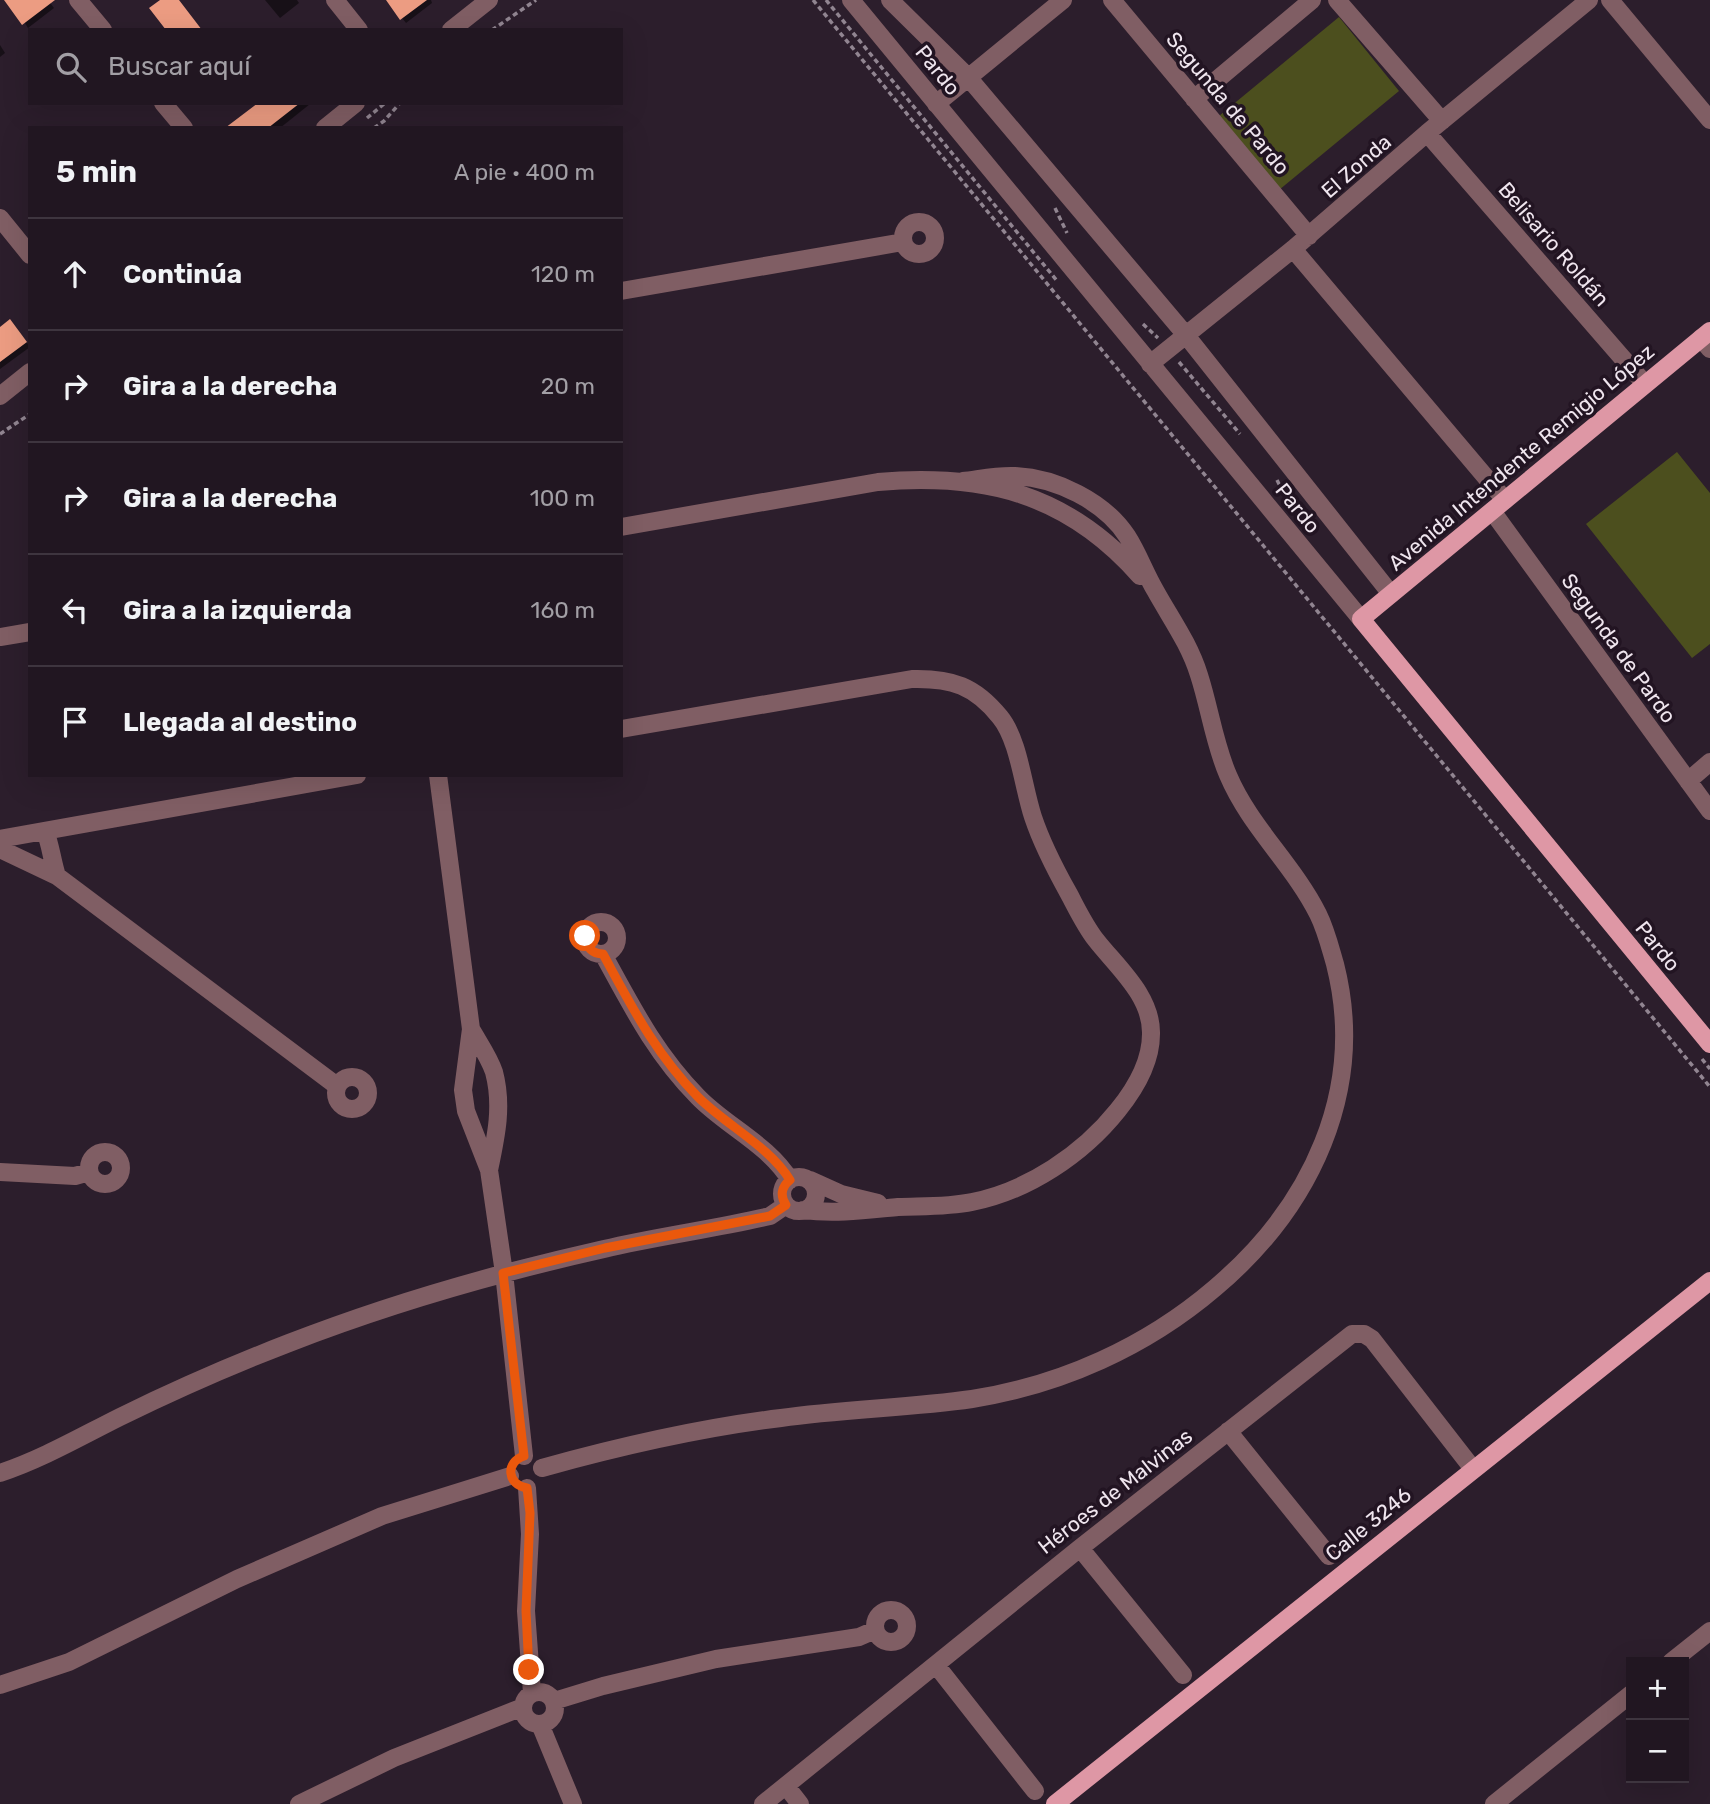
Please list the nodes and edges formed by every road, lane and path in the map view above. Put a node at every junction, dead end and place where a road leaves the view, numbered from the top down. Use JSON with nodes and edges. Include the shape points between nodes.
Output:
{"nodes":[{"id":1,"x":78,"y":0,"type":"edge"},
{"id":2,"x":335,"y":0,"type":"edge"},
{"id":3,"x":489,"y":0,"type":"edge"},
{"id":4,"x":536,"y":0,"type":"edge"},
{"id":5,"x":813,"y":0,"type":"edge"},
{"id":6,"x":851,"y":0,"type":"edge"},
{"id":7,"x":890,"y":0,"type":"edge"},
{"id":8,"x":1063,"y":0,"type":"edge"},
{"id":9,"x":1112,"y":0,"type":"edge"},
{"id":10,"x":1312,"y":0,"type":"edge"},
{"id":11,"x":1337,"y":0,"type":"edge"},
{"id":12,"x":1589,"y":0,"type":"edge"},
{"id":13,"x":1609,"y":0,"type":"edge"},
{"id":14,"x":101,"y":28,"type":"edge"},
{"id":15,"x":357,"y":28,"type":"edge"},
{"id":16,"x":454,"y":28,"type":"edge"},
{"id":17,"x":495,"y":28,"type":"edge"},
{"id":18,"x":967,"y":76,"type":"junction"},
{"id":19,"x":920,"y":84,"type":"junction"},
{"id":20,"x":1194,"y":99,"type":"junction"},
{"id":21,"x":897,"y":103,"type":"junction"},
{"id":22,"x":936,"y":104,"type":"junction"},
{"id":23,"x":165,"y":105,"type":"edge"},
{"id":24,"x":353,"y":105,"type":"edge"},
{"id":25,"x":398,"y":105,"type":"edge"},
{"id":26,"x":1710,"y":120,"type":"edge"},
{"id":27,"x":1442,"y":121,"type":"junction"},
{"id":28,"x":182,"y":126,"type":"edge"},
{"id":29,"x":327,"y":126,"type":"edge"},
{"id":30,"x":377,"y":126,"type":"edge"},
{"id":31,"x":1427,"y":133,"type":"junction"},
{"id":32,"x":1052,"y":203,"type":"dead end"},
{"id":33,"x":0,"y":218,"type":"edge"},
{"id":34,"x":1309,"y":236,"type":"junction"},
{"id":35,"x":903,"y":242,"type":"dead end"},
{"id":36,"x":1072,"y":243,"type":"dead end"},
{"id":37,"x":1293,"y":249,"type":"junction"},
{"id":38,"x":28,"y":253,"type":"edge"},
{"id":39,"x":623,"y":291,"type":"edge"},
{"id":40,"x":1140,"y":322,"type":"dead end"},
{"id":41,"x":1185,"y":334,"type":"junction"},
{"id":42,"x":1707,"y":339,"type":"edge"},
{"id":43,"x":1167,"y":349,"type":"junction"},
{"id":44,"x":1150,"y":364,"type":"junction"},
{"id":45,"x":28,"y":374,"type":"edge"},
{"id":46,"x":1645,"y":384,"type":"junction"},
{"id":47,"x":0,"y":396,"type":"edge"},
{"id":48,"x":28,"y":415,"type":"edge"},
{"id":49,"x":0,"y":434,"type":"edge"},
{"id":50,"x":1242,"y":437,"type":"dead end"},
{"id":51,"x":1275,"y":476,"type":"dead end"},
{"id":52,"x":963,"y":481,"type":"junction"},
{"id":53,"x":1083,"y":497,"type":"junction"},
{"id":54,"x":1289,"y":504,"type":"dead end"},
{"id":55,"x":1498,"y":506,"type":"junction"},
{"id":56,"x":1071,"y":517,"type":"junction"},
{"id":57,"x":623,"y":527,"type":"edge"},
{"id":58,"x":1391,"y":594,"type":"junction"},
{"id":59,"x":1160,"y":599,"type":"junction"},
{"id":60,"x":1360,"y":620,"type":"junction"},
{"id":61,"x":28,"y":632,"type":"edge"},
{"id":62,"x":0,"y":637,"type":"edge"},
{"id":63,"x":623,"y":729,"type":"edge"},
{"id":64,"x":1710,"y":762,"type":"edge"},
{"id":65,"x":346,"y":777,"type":"edge"},
{"id":66,"x":438,"y":777,"type":"edge"},
{"id":67,"x":1688,"y":781,"type":"junction"},
{"id":68,"x":1710,"y":811,"type":"edge"},
{"id":69,"x":45,"y":831,"type":"junction"},
{"id":70,"x":0,"y":839,"type":"edge"},
{"id":71,"x":0,"y":849,"type":"edge"},
{"id":72,"x":57,"y":876,"type":"junction"},
{"id":73,"x":603,"y":954,"type":"dead end"},
{"id":74,"x":471,"y":1029,"type":"junction"},
{"id":75,"x":1710,"y":1044,"type":"edge"},
{"id":76,"x":337,"y":1086,"type":"dead end"},
{"id":77,"x":1710,"y":1087,"type":"edge"},
{"id":78,"x":489,"y":1170,"type":"junction"},
{"id":79,"x":0,"y":1172,"type":"edge"},
{"id":80,"x":89,"y":1172,"type":"dead end"},
{"id":81,"x":790,"y":1180,"type":"junction"},
{"id":82,"x":810,"y":1180,"type":"junction"},
{"id":83,"x":906,"y":1207,"type":"junction"},
{"id":84,"x":795,"y":1208,"type":"junction"},
{"id":85,"x":503,"y":1273,"type":"junction"},
{"id":86,"x":1710,"y":1281,"type":"edge"},
{"id":87,"x":1228,"y":1431,"type":"junction"},
{"id":88,"x":524,"y":1456,"type":"junction"},
{"id":89,"x":542,"y":1468,"type":"junction"},
{"id":90,"x":1473,"y":1469,"type":"junction"},
{"id":91,"x":0,"y":1473,"type":"edge"},
{"id":92,"x":510,"y":1476,"type":"junction"},
{"id":93,"x":527,"y":1488,"type":"junction"},
{"id":94,"x":1080,"y":1548,"type":"junction"},
{"id":95,"x":1329,"y":1556,"type":"dead end"},
{"id":96,"x":875,"y":1630,"type":"dead end"},
{"id":97,"x":1710,"y":1631,"type":"edge"},
{"id":98,"x":1677,"y":1657,"type":"edge"},
{"id":99,"x":936,"y":1665,"type":"junction"},
{"id":100,"x":1183,"y":1675,"type":"dead end"},
{"id":101,"x":0,"y":1685,"type":"edge"},
{"id":102,"x":1626,"y":1698,"type":"edge"},
{"id":103,"x":528,"y":1700,"type":"junction"},
{"id":104,"x":554,"y":1701,"type":"junction"},
{"id":105,"x":540,"y":1724,"type":"junction"},
{"id":106,"x":786,"y":1786,"type":"junction"},
{"id":107,"x":1035,"y":1791,"type":"dead end"},
{"id":108,"x":299,"y":1804,"type":"edge"},
{"id":109,"x":573,"y":1804,"type":"edge"},
{"id":110,"x":763,"y":1804,"type":"edge"},
{"id":111,"x":800,"y":1804,"type":"edge"},
{"id":112,"x":1055,"y":1804,"type":"edge"},
{"id":113,"x":1494,"y":1804,"type":"edge"}],
"edges":[{"from":1,"to":14,"type":"street"},
{"from":2,"to":15,"type":"street"},
{"from":3,"to":16,"type":"street"},
{"from":4,"to":17,"type":"path"},
{"from":5,"to":21,"type":"path"},
{"from":6,"to":19,"type":"street","name":"Pardo"},
{"from":7,"to":18,"type":"street","name":"Pardo"},
{"from":8,"to":18,"type":"street"},
{"from":9,"to":20,"type":"street","name":"Segunda de Pardo"},
{"from":10,"to":20,"type":"street"},
{"from":11,"to":27,"type":"street"},
{"from":12,"to":27,"type":"street","name":"El Zonda"},
{"from":13,"to":26,"type":"street"},
{"from":18,"to":22,"type":"street"},
{"from":18,"to":41,"type":"street","name":"Pardo"},
{"from":19,"to":21,"type":"path"},
{"from":19,"to":22,"type":"street","name":"Pardo"},
{"from":20,"to":34,"type":"street","name":"Segunda de Pardo"},
{"from":21,"to":77,"type":"path"},
{"from":22,"to":44,"type":"street","name":"Pardo"},
{"from":23,"to":28,"type":"street"},
{"from":24,"to":29,"type":"street"},
{"from":25,"to":30,"type":"path"},
{"from":27,"to":31,"type":"street","name":"El Zonda"},
{"from":31,"to":34,"type":"street","name":"El Zonda"},
{"from":31,"to":46,"type":"street","name":"Belisario Roldán"},
{"from":32,"to":36,"type":"path"},
{"from":33,"to":38,"type":"street"},
{"from":34,"to":37,"type":"street","name":"El Zonda"},
{"from":35,"to":39,"type":"street"},
{"from":37,"to":41,"type":"street","name":"El Zonda"},
{"from":37,"to":55,"type":"street","name":"Segunda de Pardo"},
{"from":40,"to":43,"type":"path"},
{"from":41,"to":43,"type":"street","name":"El Zonda"},
{"from":41,"to":58,"type":"street","name":"Pardo"},
{"from":42,"to":46,"type":"main road","name":"Avenida Intendente Remigio López"},
{"from":43,"to":44,"type":"street","name":"El Zonda"},
{"from":43,"to":50,"type":"path"},
{"from":44,"to":60,"type":"street","name":"Pardo"},
{"from":45,"to":47,"type":"street"},
{"from":46,"to":55,"type":"main road","name":"Avenida Intendente Remigio López"},
{"from":48,"to":49,"type":"path"},
{"from":51,"to":54,"type":"path"},
{"from":52,"to":53,"type":"street","via":[[1014,476],[1041,479]]},
{"from":52,"to":56,"type":"street","via":[[1002,487]]},
{"from":52,"to":57,"type":"street","via":[[877,482]]},
{"from":53,"to":56,"type":"street"},
{"from":53,"to":59,"type":"street","via":[[1126,535]]},
{"from":55,"to":58,"type":"main road","name":"Avenida Intendente Remigio López"},
{"from":55,"to":67,"type":"street","name":"Segunda de Pardo"},
{"from":56,"to":59,"type":"street","via":[[1128,563]]},
{"from":58,"to":60,"type":"main road","name":"Avenida Intendente Remigio López"},
{"from":59,"to":89,"type":"street","via":[[1192,653],[1214,737],[1233,787],[1321,919],[1340,985],[1344,1057],[1331,1123],[1310,1174],[1277,1223],[1242,1263],[1184,1312],[1115,1355],[1060,1377],[969,1399],[732,1424]]},
{"from":60,"to":75,"type":"main road","name":"Pardo"},
{"from":61,"to":62,"type":"street"},
{"from":63,"to":83,"type":"street","via":[[935,678],[975,692],[1009,730],[1033,817],[1058,874],[1095,938],[1141,999],[1152,1034],[1149,1053],[1139,1079],[1110,1120],[1051,1168],[1012,1189],[973,1202]]},
{"from":64,"to":67,"type":"street"},
{"from":65,"to":69,"type":"street"},
{"from":66,"to":74,"type":"street"},
{"from":67,"to":68,"type":"street","name":"Segunda de Pardo"},
{"from":69,"to":70,"type":"street"},
{"from":69,"to":72,"type":"street"},
{"from":71,"to":72,"type":"street"},
{"from":72,"to":76,"type":"street"},
{"from":73,"to":81,"type":"street","via":[[648,1036],[677,1073],[721,1118],[779,1164]]},
{"from":74,"to":78,"type":"street","via":[[463,1090]]},
{"from":74,"to":78,"type":"street","via":[[496,1086],[498,1129]]},
{"from":78,"to":85,"type":"street"},
{"from":79,"to":80,"type":"street","via":[[75,1176]]},
{"from":81,"to":82,"type":"street","via":[[798,1176]]},
{"from":81,"to":84,"type":"street","via":[[782,1192]]},
{"from":82,"to":83,"type":"street","via":[[852,1198]]},
{"from":82,"to":84,"type":"street","via":[[816,1190],[811,1206]]},
{"from":83,"to":84,"type":"street","via":[[825,1213]]},
{"from":84,"to":85,"type":"street"},
{"from":85,"to":88,"type":"street"},
{"from":85,"to":91,"type":"street","via":[[390,1306],[288,1343]]},
{"from":86,"to":90,"type":"main road","name":"Calle 3246"},
{"from":87,"to":90,"type":"street","name":"Héroes de Malvinas","via":[[1352,1334],[1364,1334]]},
{"from":87,"to":94,"type":"street","name":"Héroes de Malvinas"},
{"from":87,"to":95,"type":"street"},
{"from":88,"to":89,"type":"street","via":[[534,1458]]},
{"from":88,"to":92,"type":"street","via":[[512,1465]]},
{"from":89,"to":93,"type":"street","via":[[540,1480]]},
{"from":90,"to":112,"type":"main road","name":"Calle 3246"},
{"from":92,"to":93,"type":"street","via":[[516,1485]]},
{"from":92,"to":101,"type":"street","via":[[382,1516],[237,1579],[69,1662]]},
{"from":93,"to":103,"type":"street"},
{"from":94,"to":99,"type":"street","name":"Héroes de Malvinas"},
{"from":94,"to":100,"type":"street"},
{"from":96,"to":104,"type":"street","via":[[859,1637],[703,1662]]},
{"from":97,"to":98,"type":"street"},
{"from":99,"to":106,"type":"street","name":"Héroes de Malvinas"},
{"from":99,"to":107,"type":"street"},
{"from":102,"to":113,"type":"street"},
{"from":103,"to":104,"type":"street","via":[[547,1694]]},
{"from":103,"to":105,"type":"street","via":[[524,1712],[530,1721]]},
{"from":103,"to":108,"type":"street"},
{"from":104,"to":105,"type":"street","via":[[554,1716]]},
{"from":105,"to":109,"type":"street"},
{"from":106,"to":110,"type":"street","name":"Héroes de Malvinas"},
{"from":106,"to":111,"type":"street"}]}
